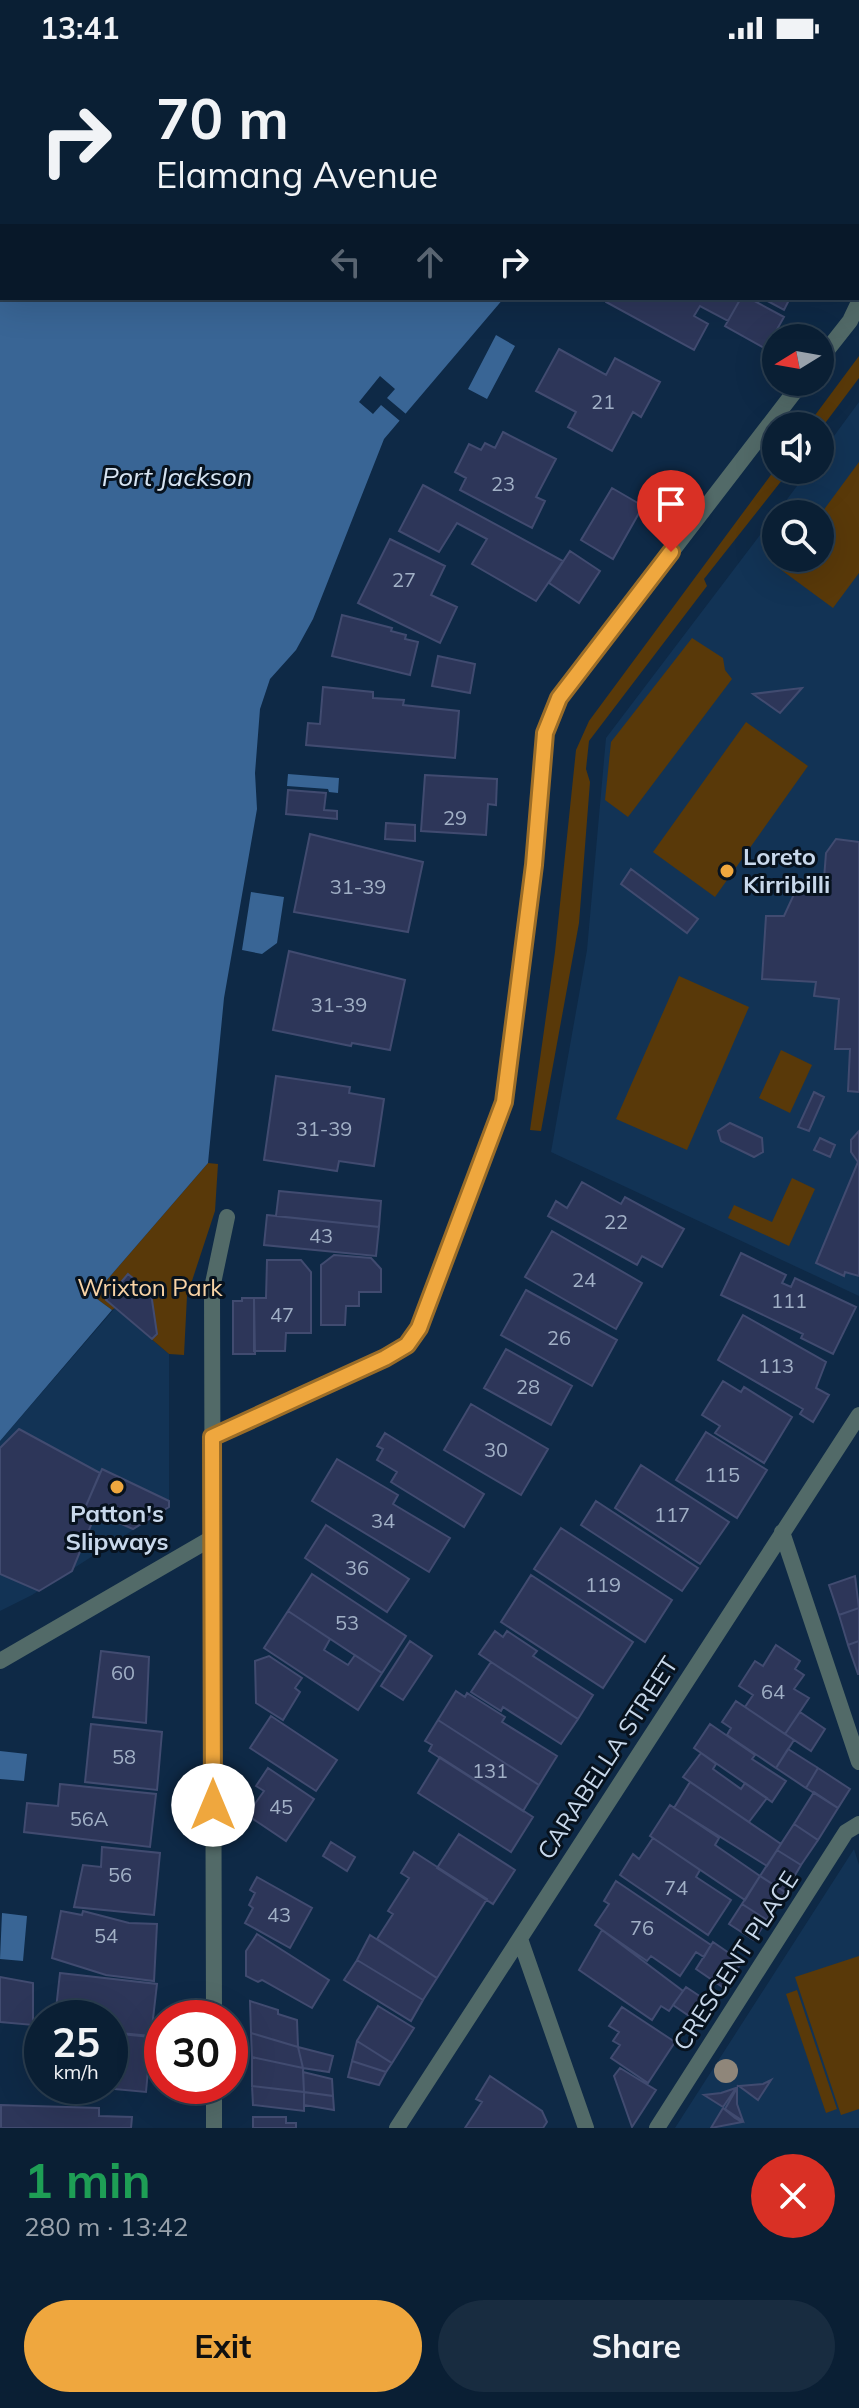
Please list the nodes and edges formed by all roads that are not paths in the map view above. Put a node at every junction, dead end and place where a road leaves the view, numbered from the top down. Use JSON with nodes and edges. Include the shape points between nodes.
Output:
{"nodes":[{"id":1,"x":859,"y":302,"type":"edge"},
{"id":2,"x":834,"y":341,"type":"edge"},
{"id":3,"x":791,"y":396,"type":"edge"},
{"id":4,"x":227,"y":1217,"type":"dead end"},
{"id":5,"x":859,"y":1415,"type":"edge"},
{"id":6,"x":212,"y":1437,"type":"junction"},
{"id":7,"x":782,"y":1532,"type":"junction"},
{"id":8,"x":212,"y":1538,"type":"junction"},
{"id":9,"x":0,"y":1661,"type":"edge"},
{"id":10,"x":859,"y":1762,"type":"edge"},
{"id":11,"x":859,"y":1824,"type":"edge"},
{"id":12,"x":520,"y":1939,"type":"junction"},
{"id":13,"x":214,"y":2000,"type":"edge"},
{"id":14,"x":214,"y":2104,"type":"edge"},
{"id":15,"x":214,"y":2128,"type":"edge"},
{"id":16,"x":397,"y":2128,"type":"edge"},
{"id":17,"x":586,"y":2128,"type":"edge"},
{"id":18,"x":657,"y":2128,"type":"edge"}],
"edges":[{"from":1,"to":2,"type":"street"},
{"from":3,"to":6,"type":"street","via":[[559,698],[545,733],[504,1102],[419,1328],[407,1345],[385,1358]]},
{"from":4,"to":6,"type":"street","via":[[212,1288]]},
{"from":5,"to":7,"type":"street","name":"CARABELLA STREET"},
{"from":6,"to":8,"type":"street"},
{"from":7,"to":10,"type":"street"},
{"from":7,"to":12,"type":"street","name":"CARABELLA STREET"},
{"from":8,"to":9,"type":"street"},
{"from":8,"to":13,"type":"street"},
{"from":11,"to":18,"type":"street","name":"CRESCENT PLACE","via":[[846,1832]]},
{"from":12,"to":16,"type":"street","name":"CARABELLA STREET"},
{"from":12,"to":17,"type":"street"},
{"from":14,"to":15,"type":"street"}]}
